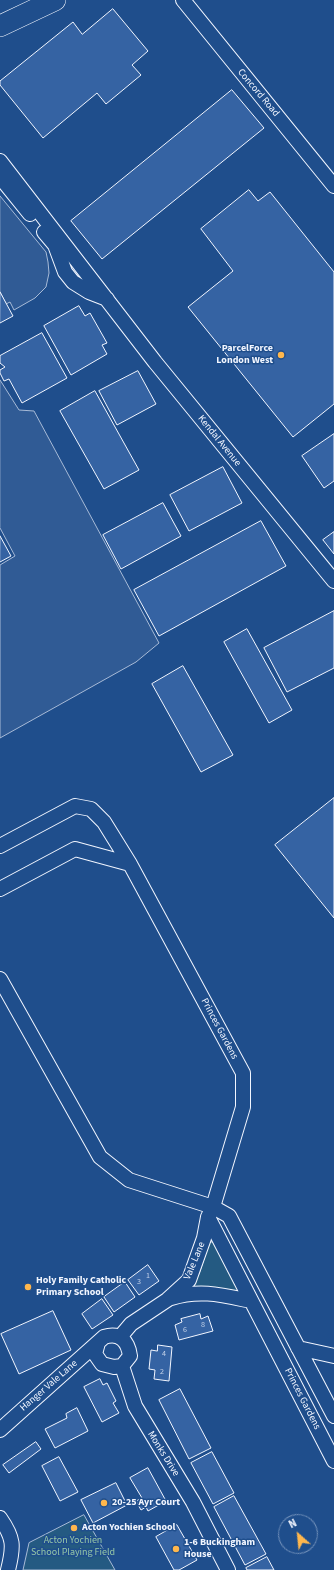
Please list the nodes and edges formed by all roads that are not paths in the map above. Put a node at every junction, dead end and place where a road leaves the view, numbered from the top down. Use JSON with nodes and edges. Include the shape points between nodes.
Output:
{"nodes":[{"id":1,"x":55,"y":0,"type":"edge"},
{"id":2,"x":183,"y":0,"type":"edge"},
{"id":3,"x":195,"y":0,"type":"edge"},
{"id":4,"x":198,"y":20,"type":"junction"},
{"id":5,"x":0,"y":26,"type":"edge"},
{"id":6,"x":0,"y":161,"type":"edge"},
{"id":7,"x":0,"y":177,"type":"edge"},
{"id":8,"x":334,"y":186,"type":"edge"},
{"id":9,"x":89,"y":274,"type":"junction"},
{"id":10,"x":80,"y":287,"type":"junction"},
{"id":11,"x":108,"y":299,"type":"junction"},
{"id":12,"x":334,"y":581,"type":"edge"},
{"id":13,"x":0,"y":846,"type":"edge"},
{"id":14,"x":130,"y":864,"type":"junction"},
{"id":15,"x":0,"y":889,"type":"edge"},
{"id":16,"x":0,"y":979,"type":"edge"},
{"id":17,"x":211,"y":1212,"type":"junction"},
{"id":18,"x":204,"y":1238,"type":"joint"},
{"id":19,"x":167,"y":1300,"type":"junction"},
{"id":20,"x":251,"y":1301,"type":"junction"},
{"id":21,"x":288,"y":1329,"type":"junction"},
{"id":22,"x":120,"y":1337,"type":"junction"},
{"id":23,"x":270,"y":1337,"type":"junction"},
{"id":24,"x":96,"y":1348,"type":"junction"},
{"id":25,"x":298,"y":1348,"type":"junction"},
{"id":26,"x":334,"y":1356,"type":"edge"},
{"id":27,"x":122,"y":1366,"type":"junction"},
{"id":28,"x":334,"y":1416,"type":"edge"},
{"id":29,"x":0,"y":1430,"type":"edge"},
{"id":30,"x":334,"y":1461,"type":"edge"},
{"id":31,"x":0,"y":1518,"type":"edge"},
{"id":32,"x":8,"y":1570,"type":"edge"},
{"id":33,"x":228,"y":1570,"type":"edge"}],
"edges":[{"from":1,"to":5,"type":"highway"},
{"from":2,"to":4,"type":"street","name":"Concord Road"},
{"from":3,"to":4,"type":"street"},
{"from":4,"to":8,"type":"street","name":"Concord Road"},
{"from":6,"to":9,"type":"street","name":"Kendal Avenue"},
{"from":7,"to":10,"type":"street","name":"Kendal Avenue","via":[[54,245],[65,272]]},
{"from":9,"to":10,"type":"street"},
{"from":9,"to":11,"type":"street","name":"Kendal Avenue"},
{"from":10,"to":11,"type":"street","name":"Kendal Avenue"},
{"from":11,"to":12,"type":"street","name":"Kendal Avenue","via":[[266,500]]},
{"from":13,"to":14,"type":"street","name":"Princes Gardens","via":[[75,806],[91,809],[104,822]]},
{"from":14,"to":15,"type":"street","via":[[75,849]]},
{"from":14,"to":17,"type":"street","name":"Princes Gardens","via":[[243,1073],[243,1107]]},
{"from":16,"to":17,"type":"street","name":"Princes Gardens","via":[[100,1157],[129,1180]]},
{"from":17,"to":18,"type":"street","name":"Princes Gardens"},
{"from":17,"to":20,"type":"street","name":"Princes Gardens"},
{"from":17,"to":21,"type":"street","name":"Princes Gardens","via":[[229,1216]]},
{"from":18,"to":19,"type":"street","name":"Vale Lane","via":[[189,1280]]},
{"from":19,"to":20,"type":"street","name":"Vale Lane","via":[[186,1293],[215,1293]]},
{"from":19,"to":22,"type":"street","name":"Vale Lane","via":[[131,1324]]},
{"from":20,"to":23,"type":"street","name":"Princes Gardens"},
{"from":21,"to":23,"type":"street"},
{"from":21,"to":25,"type":"street","name":"Princes Gardens"},
{"from":22,"to":24,"type":"street","via":[[108,1336]]},
{"from":22,"to":27,"type":"street","via":[[128,1346],[130,1356]]},
{"from":23,"to":30,"type":"street","name":"Princes Gardens"},
{"from":24,"to":27,"type":"street","via":[[102,1364]]},
{"from":24,"to":29,"type":"street","name":"Hanger Vale Lane"},
{"from":25,"to":26,"type":"street"},
{"from":25,"to":28,"type":"street","name":"Princes Gardens"},
{"from":27,"to":33,"type":"street","name":"Monks Drive","via":[[135,1406],[193,1502]]},
{"from":31,"to":32,"type":"street","via":[[10,1533],[13,1550]]}]}
